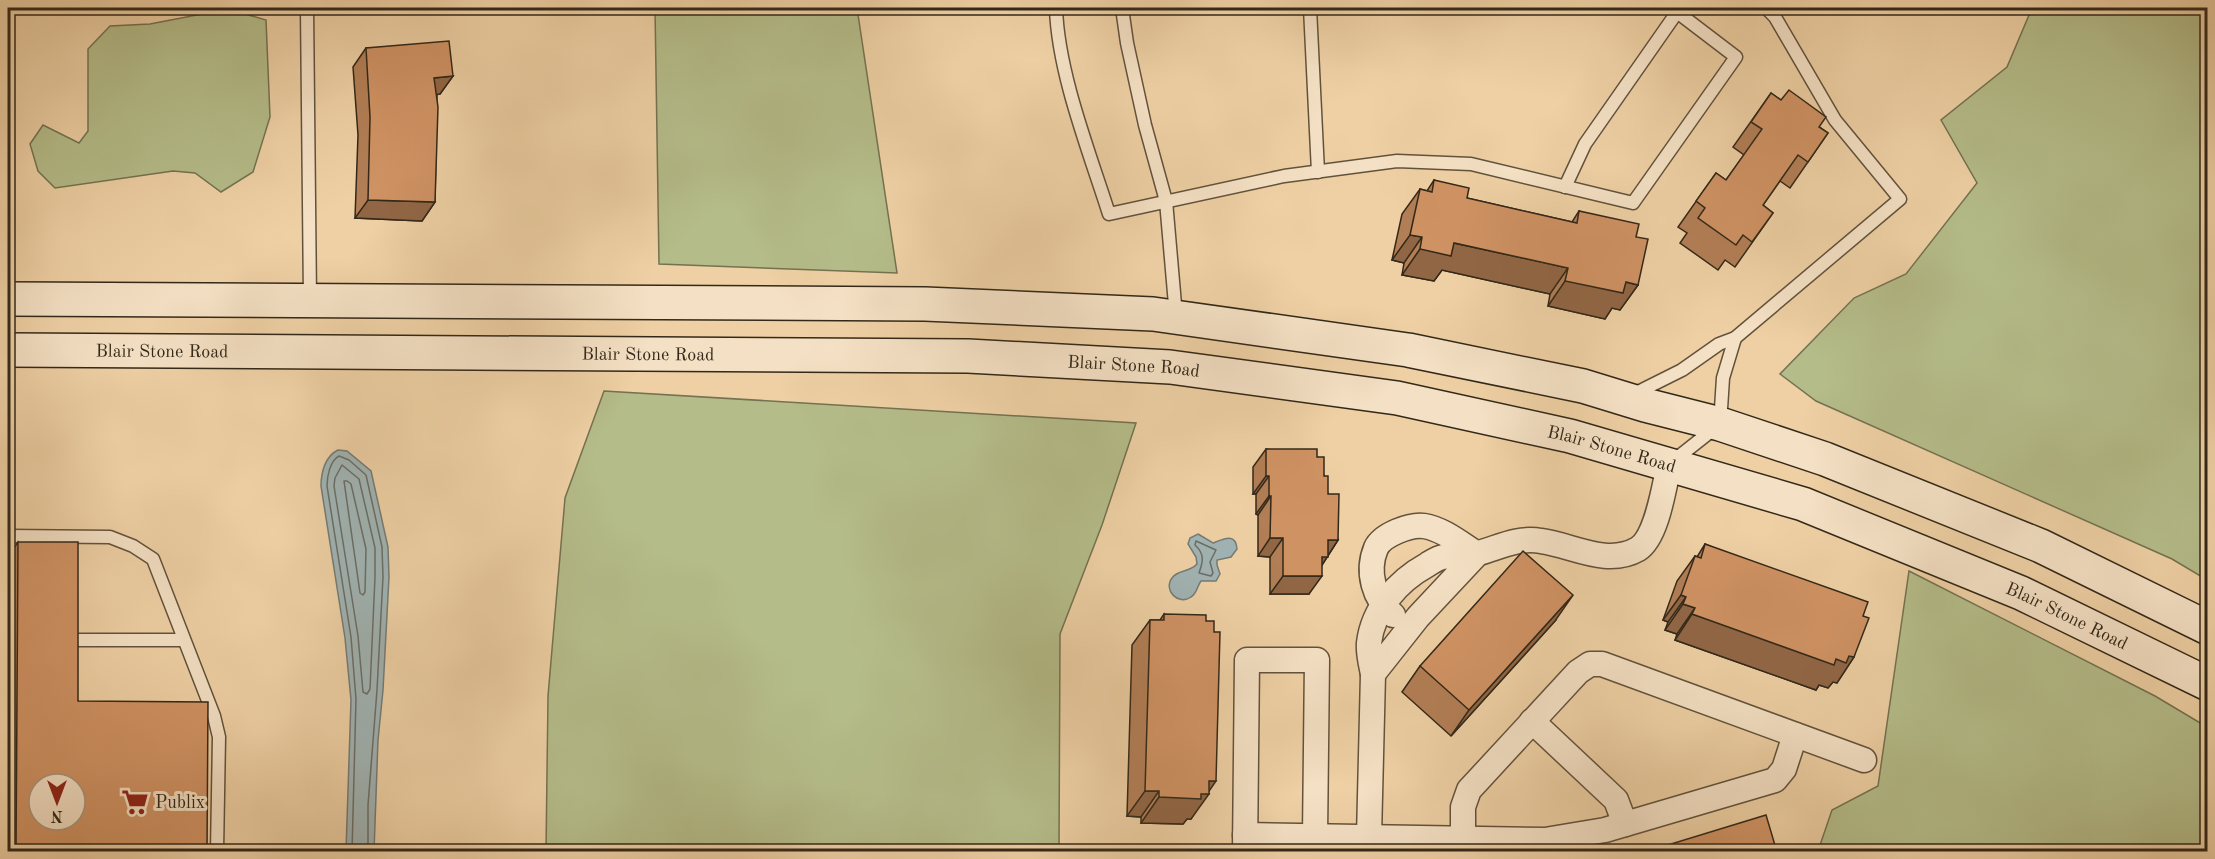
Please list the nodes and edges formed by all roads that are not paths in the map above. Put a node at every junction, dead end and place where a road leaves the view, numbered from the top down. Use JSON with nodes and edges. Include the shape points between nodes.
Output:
{"nodes":[{"id":1,"x":307,"y":8,"type":"edge"},
{"id":2,"x":1056,"y":8,"type":"edge"},
{"id":3,"x":1122,"y":8,"type":"edge"},
{"id":4,"x":1310,"y":8,"type":"edge"},
{"id":5,"x":1766,"y":8,"type":"edge"},
{"id":6,"x":1679,"y":10,"type":"edge"},
{"id":7,"x":1318,"y":172,"type":"junction"},
{"id":8,"x":1565,"y":187,"type":"junction"},
{"id":9,"x":1166,"y":201,"type":"junction"},
{"id":10,"x":8,"y":299,"type":"edge"},
{"id":11,"x":310,"y":301,"type":"junction"},
{"id":12,"x":1176,"y":317,"type":"junction"},
{"id":13,"x":1735,"y":338,"type":"junction"},
{"id":14,"x":8,"y":350,"type":"edge"},
{"id":15,"x":1626,"y":399,"type":"junction"},
{"id":16,"x":1720,"y":424,"type":"junction"},
{"id":17,"x":1669,"y":465,"type":"junction"},
{"id":18,"x":8,"y":536,"type":"edge"},
{"id":19,"x":1477,"y":554,"type":"junction"},
{"id":20,"x":1383,"y":606,"type":"junction"},
{"id":21,"x":1410,"y":628,"type":"junction"},
{"id":22,"x":2208,"y":628,"type":"edge"},
{"id":23,"x":79,"y":640,"type":"edge"},
{"id":24,"x":184,"y":640,"type":"junction"},
{"id":25,"x":1372,"y":674,"type":"junction"},
{"id":26,"x":2208,"y":684,"type":"edge"},
{"id":27,"x":1532,"y":721,"type":"junction"},
{"id":28,"x":1796,"y":735,"type":"junction"},
{"id":29,"x":1864,"y":760,"type":"dead end"},
{"id":30,"x":1625,"y":824,"type":"junction"},
{"id":31,"x":1315,"y":836,"type":"junction"},
{"id":32,"x":1370,"y":837,"type":"junction"},
{"id":33,"x":1463,"y":838,"type":"junction"},
{"id":34,"x":1245,"y":843,"type":"edge"},
{"id":35,"x":1519,"y":845,"type":"edge"},
{"id":36,"x":217,"y":852,"type":"edge"}],
"edges":[{"from":1,"to":11,"type":"lane"},
{"from":2,"to":9,"type":"lane","via":[[1057,32],[1078,118],[1109,214]]},
{"from":3,"to":9,"type":"lane","via":[[1145,125]]},
{"from":4,"to":7,"type":"lane"},
{"from":5,"to":13,"type":"lane","via":[[1835,120],[1900,199]]},
{"from":6,"to":8,"type":"lane","via":[[1585,144]]},
{"from":6,"to":8,"type":"lane","via":[[1736,57],[1633,203]]},
{"from":7,"to":8,"type":"lane","via":[[1397,161],[1471,164]]},
{"from":7,"to":9,"type":"lane"},
{"from":9,"to":12,"type":"lane"},
{"from":10,"to":11,"type":"main road"},
{"from":11,"to":12,"type":"main road","via":[[926,303]]},
{"from":12,"to":15,"type":"main road","via":[[1408,350],[1583,386]]},
{"from":13,"to":15,"type":"lane"},
{"from":13,"to":16,"type":"lane","via":[[1723,378]]},
{"from":14,"to":17,"type":"main road","name":"Blair Stone Road","via":[[968,356],[1170,367],[1397,398],[1570,436]]},
{"from":15,"to":16,"type":"main road"},
{"from":16,"to":17,"type":"lane"},
{"from":16,"to":22,"type":"main road","via":[[1825,459],[2041,546]]},
{"from":17,"to":19,"type":"street","via":[[1654,524],[1647,541],[1638,549],[1606,555],[1523,540]]},
{"from":17,"to":26,"type":"main road","name":"Blair Stone Road","via":[[1803,504],[2010,588]]},
{"from":18,"to":24,"type":"lane","via":[[110,537],[133,546],[153,559]]},
{"from":19,"to":20,"type":"street","via":[[1442,557],[1432,562],[1394,590]]},
{"from":19,"to":20,"type":"street","via":[[1438,530],[1423,526],[1391,534],[1377,547],[1373,566],[1373,589]]},
{"from":19,"to":21,"type":"street"},
{"from":20,"to":21,"type":"street"},
{"from":20,"to":25,"type":"street","via":[[1369,641]]},
{"from":21,"to":25,"type":"street"},
{"from":23,"to":24,"type":"lane"},
{"from":24,"to":36,"type":"lane","via":[[219,737]]},
{"from":25,"to":32,"type":"street"},
{"from":27,"to":28,"type":"street","via":[[1578,672],[1590,664],[1602,663]]},
{"from":27,"to":30,"type":"street","via":[[1616,800]]},
{"from":27,"to":33,"type":"street","via":[[1469,790],[1463,807]]},
{"from":28,"to":29,"type":"street"},
{"from":28,"to":30,"type":"street","via":[[1784,769],[1775,780]]},
{"from":30,"to":35,"type":"street"},
{"from":31,"to":32,"type":"street"},
{"from":31,"to":34,"type":"street"},
{"from":31,"to":34,"type":"street","via":[[1317,660],[1247,660]]},
{"from":32,"to":33,"type":"street"},
{"from":33,"to":35,"type":"street"}]}
